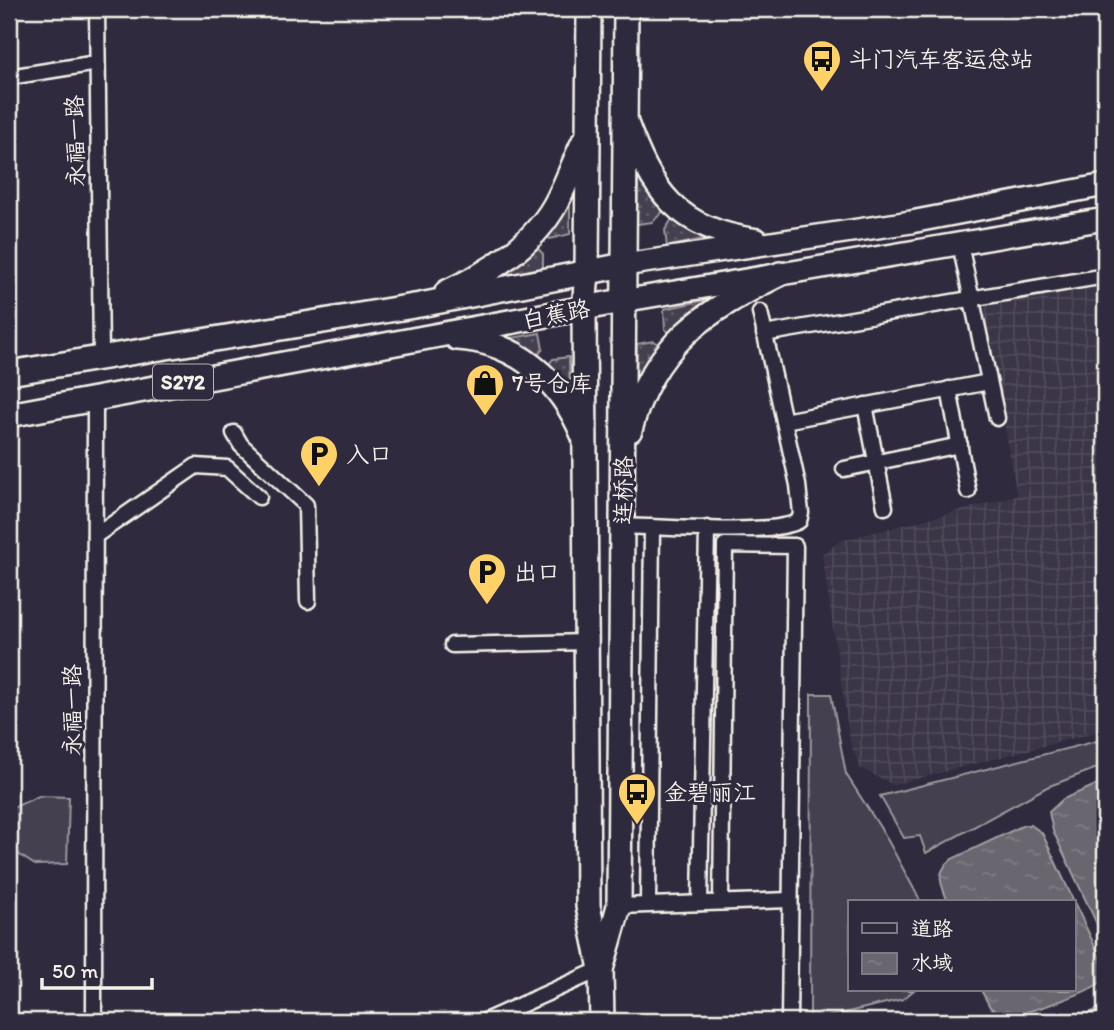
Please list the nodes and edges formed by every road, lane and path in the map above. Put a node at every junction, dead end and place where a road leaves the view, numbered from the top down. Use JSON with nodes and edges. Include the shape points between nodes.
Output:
{"nodes":[{"id":1,"x":97,"y":9,"type":"edge"},
{"id":2,"x":589,"y":9,"type":"edge"},
{"id":3,"x":626,"y":9,"type":"edge"},
{"id":4,"x":97,"y":63,"type":"junction"},
{"id":5,"x":9,"y":77,"type":"edge"},
{"id":6,"x":589,"y":84,"type":"junction"},
{"id":7,"x":624,"y":84,"type":"junction"},
{"id":8,"x":624,"y":116,"type":"junction"},
{"id":9,"x":588,"y":132,"type":"junction"},
{"id":10,"x":1105,"y":185,"type":"edge"},
{"id":11,"x":1105,"y":219,"type":"edge"},
{"id":12,"x":774,"y":243,"type":"junction"},
{"id":13,"x":960,"y":244,"type":"junction"},
{"id":14,"x":624,"y":265,"type":"junction"},
{"id":15,"x":587,"y":272,"type":"junction"},
{"id":16,"x":780,"y":274,"type":"junction"},
{"id":17,"x":1105,"y":276,"type":"edge"},
{"id":18,"x":972,"y":298,"type":"junction"},
{"id":19,"x":622,"y":301,"type":"junction"},
{"id":20,"x":420,"y":305,"type":"junction"},
{"id":21,"x":584,"y":309,"type":"junction"},
{"id":22,"x":760,"y":312,"type":"dead end"},
{"id":23,"x":353,"y":314,"type":"junction"},
{"id":24,"x":764,"y":334,"type":"junction"},
{"id":25,"x":431,"y":337,"type":"junction"},
{"id":26,"x":357,"y":350,"type":"junction"},
{"id":27,"x":102,"y":357,"type":"junction"},
{"id":28,"x":9,"y":373,"type":"edge"},
{"id":29,"x":989,"y":382,"type":"junction"},
{"id":30,"x":950,"y":389,"type":"junction"},
{"id":31,"x":95,"y":398,"type":"junction"},
{"id":32,"x":865,"y":405,"type":"junction"},
{"id":33,"x":9,"y":415,"type":"edge"},
{"id":34,"x":997,"y":418,"type":"dead end"},
{"id":35,"x":784,"y":421,"type":"junction"},
{"id":36,"x":234,"y":433,"type":"dead end"},
{"id":37,"x":586,"y":444,"type":"junction"},
{"id":38,"x":960,"y":446,"type":"junction"},
{"id":39,"x":624,"y":454,"type":"junction"},
{"id":40,"x":876,"y":463,"type":"junction"},
{"id":41,"x":844,"y":469,"type":"dead end"},
{"id":42,"x":968,"y":491,"type":"dead end"},
{"id":43,"x":587,"y":495,"type":"junction"},
{"id":44,"x":623,"y":495,"type":"junction"},
{"id":45,"x":259,"y":498,"type":"dead end"},
{"id":46,"x":885,"y":507,"type":"dead end"},
{"id":47,"x":623,"y":527,"type":"junction"},
{"id":48,"x":652,"y":527,"type":"junction"},
{"id":49,"x":707,"y":528,"type":"junction"},
{"id":50,"x":95,"y":537,"type":"junction"},
{"id":51,"x":308,"y":601,"type":"dead end"},
{"id":52,"x":587,"y":642,"type":"junction"},
{"id":53,"x":452,"y":645,"type":"dead end"},
{"id":54,"x":790,"y":900,"type":"junction"},
{"id":55,"x":721,"y":902,"type":"junction"},
{"id":56,"x":700,"y":903,"type":"junction"},
{"id":57,"x":648,"y":904,"type":"junction"},
{"id":58,"x":619,"y":906,"type":"junction"},
{"id":59,"x":601,"y":969,"type":"junction"},
{"id":60,"x":602,"y":1011,"type":"edge"},
{"id":61,"x":94,"y":1021,"type":"edge"},
{"id":62,"x":485,"y":1021,"type":"edge"},
{"id":63,"x":789,"y":1021,"type":"edge"}],
"edges":[{"from":1,"to":4,"type":"street","name":"永福一路"},
{"from":2,"to":6,"type":"main road","name":"连桥路"},
{"from":3,"to":7,"type":"main road","name":"连桥路"},
{"from":4,"to":5,"type":"street"},
{"from":4,"to":27,"type":"street","name":"永福一路"},
{"from":6,"to":7,"type":"main road"},
{"from":6,"to":9,"type":"main road","name":"连桥路"},
{"from":7,"to":8,"type":"main road","name":"连桥路"},
{"from":8,"to":12,"type":"main road","via":[[645,164],[674,208],[721,231]]},
{"from":8,"to":14,"type":"main road","name":"连桥路"},
{"from":9,"to":15,"type":"main road","name":"连桥路"},
{"from":9,"to":20,"type":"main road","via":[[554,207],[522,244],[489,269]]},
{"from":10,"to":12,"type":"main road"},
{"from":11,"to":13,"type":"main road","name":"白蕉路"},
{"from":12,"to":14,"type":"main road"},
{"from":13,"to":16,"type":"main road","name":"白蕉路"},
{"from":13,"to":18,"type":"street"},
{"from":14,"to":15,"type":"main road","number":"S272"},
{"from":14,"to":19,"type":"main road","name":"连桥路"},
{"from":15,"to":20,"type":"main road","number":"S272"},
{"from":15,"to":21,"type":"main road","name":"连桥路"},
{"from":16,"to":19,"type":"main road","name":"白蕉路"},
{"from":16,"to":39,"type":"main road","via":[[714,310],[675,341],[644,391]]},
{"from":17,"to":18,"type":"street"},
{"from":18,"to":24,"type":"street"},
{"from":18,"to":29,"type":"street"},
{"from":19,"to":21,"type":"main road","name":"白蕉路","number":"S272"},
{"from":19,"to":39,"type":"main road","name":"连桥路"},
{"from":20,"to":23,"type":"main road","number":"S272"},
{"from":21,"to":25,"type":"main road","name":"白蕉路","number":"S272"},
{"from":21,"to":37,"type":"main road","name":"连桥路"},
{"from":22,"to":24,"type":"street"},
{"from":23,"to":26,"type":"main road"},
{"from":23,"to":27,"type":"main road","number":"S272"},
{"from":24,"to":35,"type":"street"},
{"from":25,"to":26,"type":"main road","name":"白蕉路","number":"S272"},
{"from":25,"to":37,"type":"main road","via":[[467,338],[518,355],[562,396]]},
{"from":26,"to":31,"type":"main road","name":"白蕉路","number":"S272"},
{"from":27,"to":28,"type":"main road","number":"S272"},
{"from":29,"to":30,"type":"street"},
{"from":29,"to":34,"type":"street"},
{"from":30,"to":32,"type":"street"},
{"from":30,"to":38,"type":"street"},
{"from":31,"to":33,"type":"main road","name":"白蕉路","number":"S272"},
{"from":31,"to":50,"type":"street","name":"永福一路"},
{"from":32,"to":35,"type":"street"},
{"from":32,"to":40,"type":"street"},
{"from":35,"to":49,"type":"street","via":[[799,494],[799,521],[766,529]]},
{"from":36,"to":51,"type":"street","via":[[306,505]]},
{"from":37,"to":43,"type":"main road","name":"连桥路"},
{"from":38,"to":40,"type":"street"},
{"from":38,"to":42,"type":"street"},
{"from":39,"to":44,"type":"main road","name":"连桥路"},
{"from":40,"to":41,"type":"street"},
{"from":40,"to":46,"type":"street"},
{"from":43,"to":44,"type":"main road"},
{"from":43,"to":52,"type":"main road","name":"连桥路"},
{"from":44,"to":47,"type":"main road","name":"连桥路"},
{"from":45,"to":50,"type":"street","via":[[227,468],[196,466]]},
{"from":47,"to":48,"type":"street"},
{"from":47,"to":58,"type":"main road","name":"连桥路"},
{"from":48,"to":49,"type":"street"},
{"from":48,"to":57,"type":"street"},
{"from":49,"to":56,"type":"street"},
{"from":50,"to":61,"type":"street","name":"永福一路"},
{"from":52,"to":53,"type":"street"},
{"from":52,"to":59,"type":"main road","name":"连桥路","via":[[587,906]]},
{"from":54,"to":55,"type":"street"},
{"from":54,"to":55,"type":"street","via":[[795,545],[725,545]]},
{"from":54,"to":63,"type":"street"},
{"from":55,"to":56,"type":"street"},
{"from":56,"to":57,"type":"street"},
{"from":57,"to":58,"type":"street"},
{"from":58,"to":59,"type":"main road","name":"连桥路"},
{"from":59,"to":60,"type":"main road","name":"连桥路"},
{"from":59,"to":62,"type":"street"}]}
